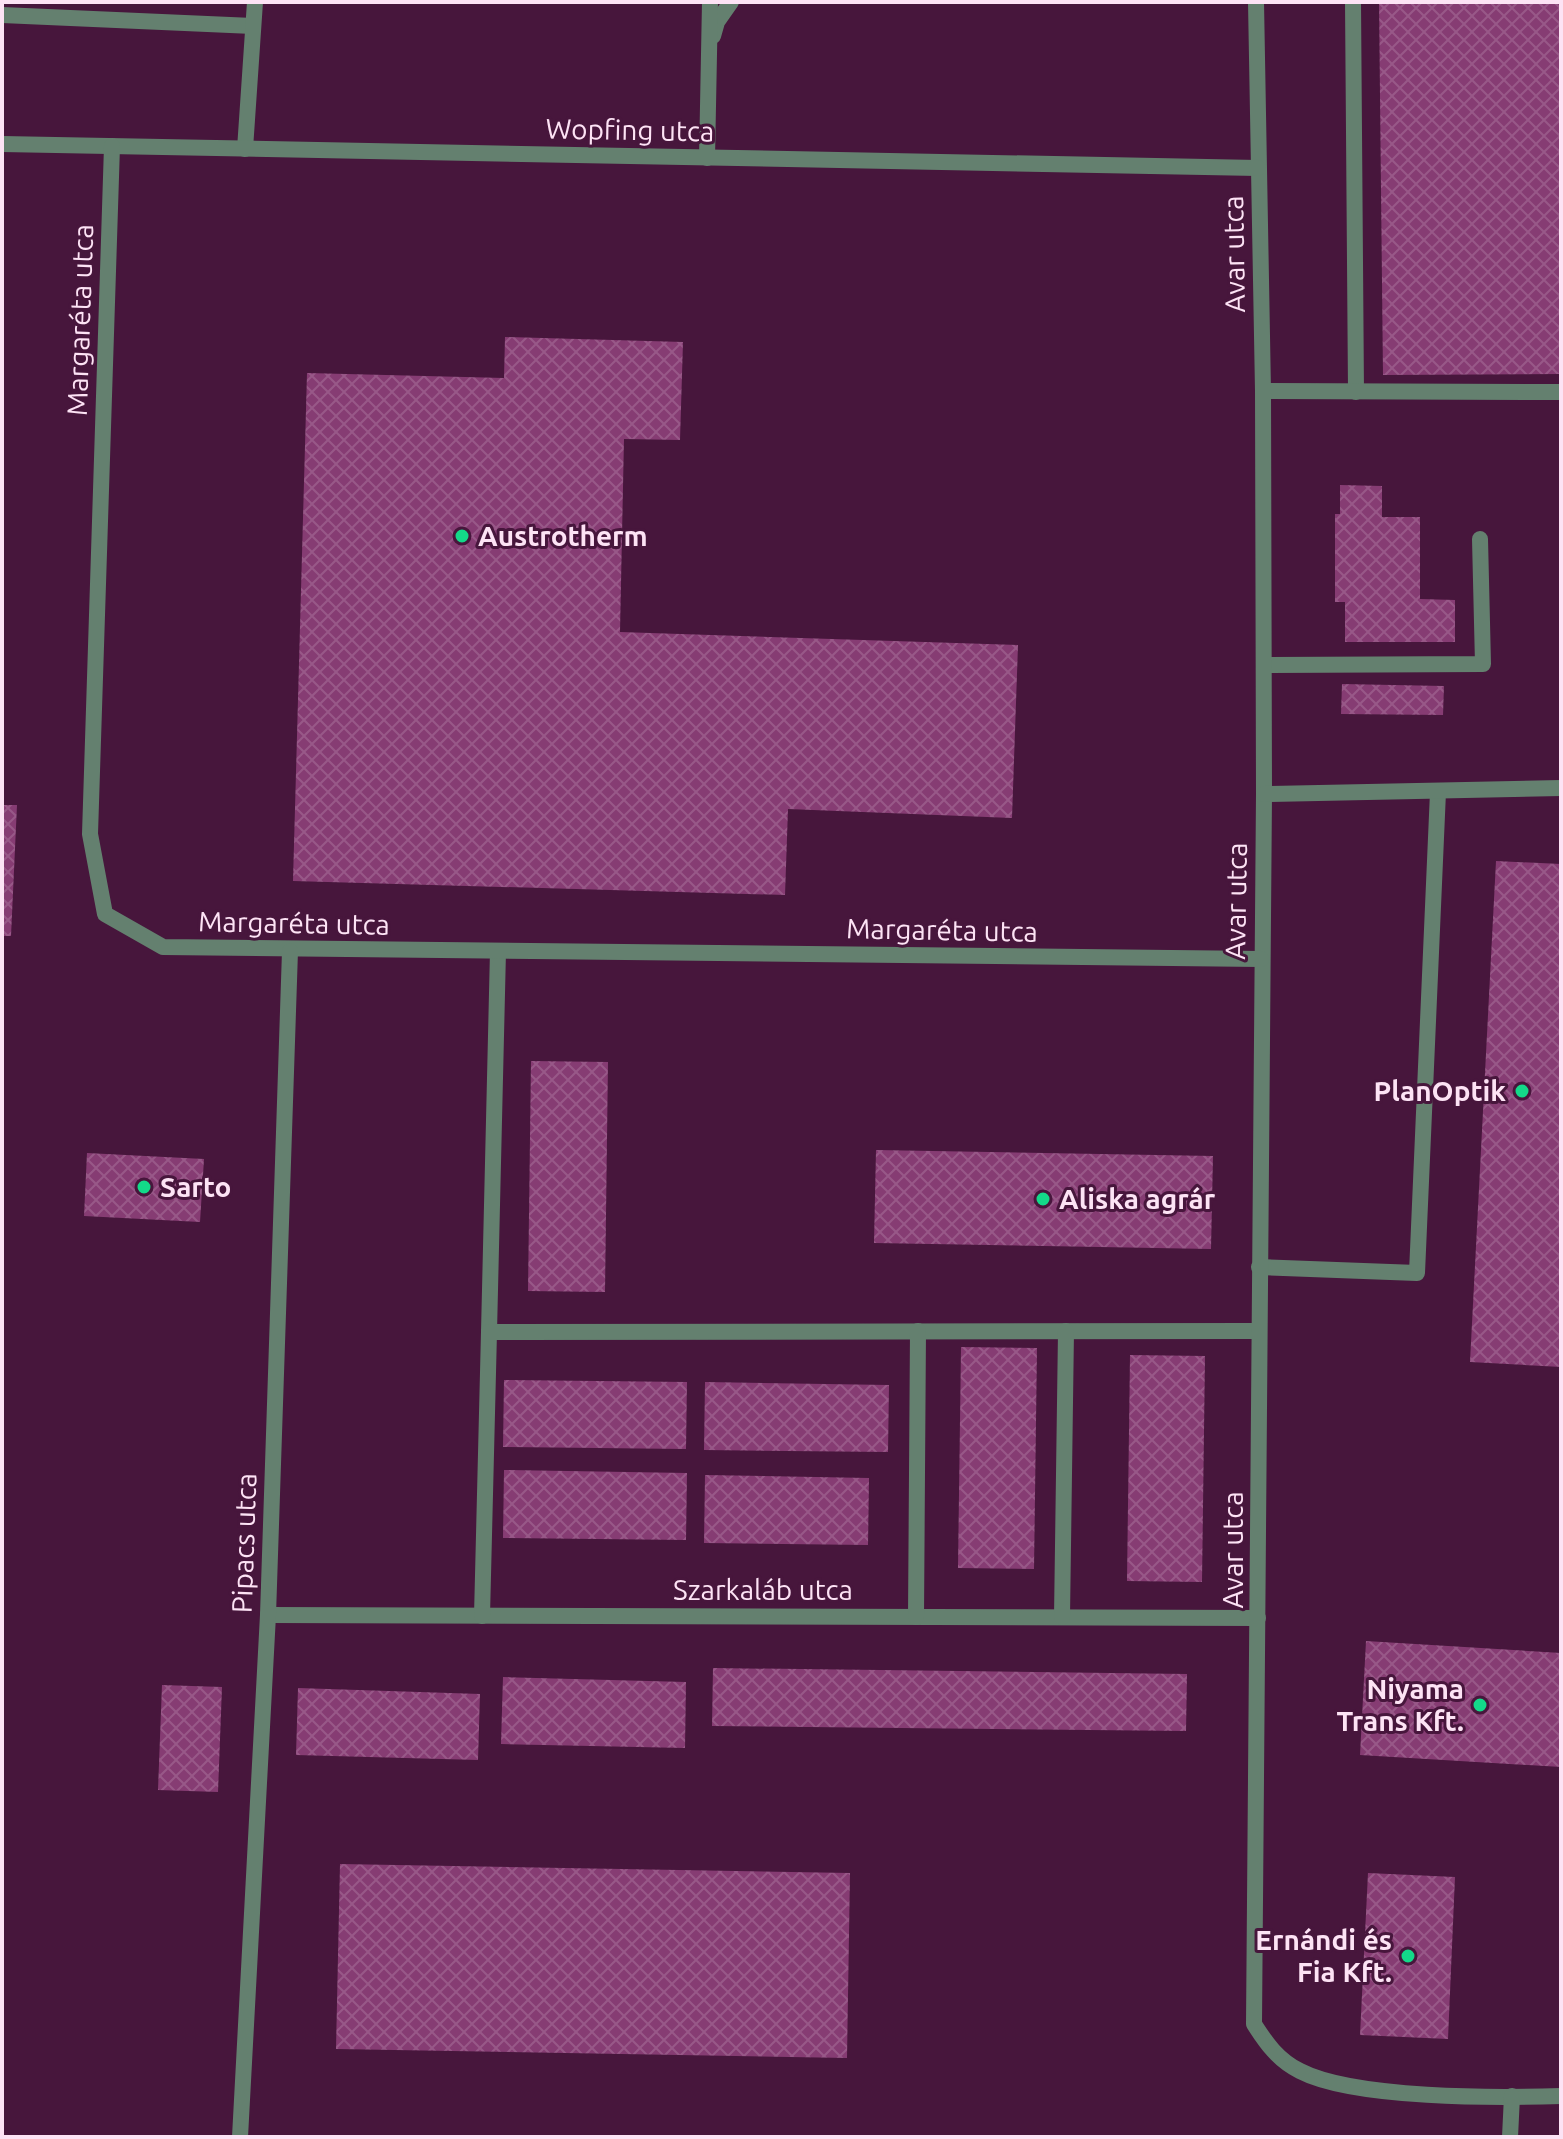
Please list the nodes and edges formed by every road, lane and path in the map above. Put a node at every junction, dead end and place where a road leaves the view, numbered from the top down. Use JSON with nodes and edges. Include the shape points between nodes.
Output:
{"nodes":[{"id":1,"x":255,"y":2,"type":"edge"},
{"id":2,"x":710,"y":2,"type":"edge"},
{"id":3,"x":731,"y":2,"type":"edge"},
{"id":4,"x":1256,"y":2,"type":"edge"},
{"id":5,"x":1353,"y":2,"type":"edge"},
{"id":6,"x":2,"y":15,"type":"edge"},
{"id":7,"x":253,"y":26,"type":"junction"},
{"id":8,"x":710,"y":45,"type":"junction"},
{"id":9,"x":2,"y":144,"type":"edge"},
{"id":10,"x":112,"y":146,"type":"junction"},
{"id":11,"x":245,"y":149,"type":"junction"},
{"id":12,"x":707,"y":158,"type":"junction"},
{"id":13,"x":1258,"y":168,"type":"junction"},
{"id":14,"x":1263,"y":391,"type":"junction"},
{"id":15,"x":1356,"y":392,"type":"junction"},
{"id":16,"x":1561,"y":392,"type":"edge"},
{"id":17,"x":1480,"y":539,"type":"dead end"},
{"id":18,"x":1264,"y":665,"type":"junction"},
{"id":19,"x":1561,"y":788,"type":"edge"},
{"id":20,"x":1438,"y":792,"type":"junction"},
{"id":21,"x":1264,"y":794,"type":"junction"},
{"id":22,"x":290,"y":951,"type":"junction"},
{"id":23,"x":498,"y":951,"type":"junction"},
{"id":24,"x":1261,"y":959,"type":"junction"},
{"id":25,"x":1259,"y":1267,"type":"junction"},
{"id":26,"x":918,"y":1331,"type":"junction"},
{"id":27,"x":1066,"y":1331,"type":"junction"},
{"id":28,"x":1259,"y":1331,"type":"junction"},
{"id":29,"x":489,"y":1332,"type":"junction"},
{"id":30,"x":268,"y":1615,"type":"junction"},
{"id":31,"x":482,"y":1616,"type":"junction"},
{"id":32,"x":916,"y":1617,"type":"junction"},
{"id":33,"x":1062,"y":1617,"type":"junction"},
{"id":34,"x":1258,"y":1618,"type":"junction"},
{"id":35,"x":1512,"y":2096,"type":"junction"},
{"id":36,"x":1561,"y":2096,"type":"edge"},
{"id":37,"x":240,"y":2137,"type":"edge"},
{"id":38,"x":1510,"y":2137,"type":"edge"}],
"edges":[{"from":1,"to":7,"type":"street"},
{"from":2,"to":8,"type":"street"},
{"from":3,"to":8,"type":"street"},
{"from":4,"to":13,"type":"street","name":"Avar utca"},
{"from":5,"to":15,"type":"street"},
{"from":6,"to":7,"type":"street"},
{"from":7,"to":11,"type":"street"},
{"from":8,"to":12,"type":"street"},
{"from":9,"to":10,"type":"street","name":"Wopfing utca"},
{"from":10,"to":11,"type":"street","name":"Wopfing utca"},
{"from":10,"to":22,"type":"street","name":"Margaréta utca","via":[[90,834],[105,914],[163,947]]},
{"from":11,"to":12,"type":"street","name":"Wopfing utca"},
{"from":12,"to":13,"type":"street","name":"Wopfing utca"},
{"from":13,"to":14,"type":"street","name":"Avar utca"},
{"from":14,"to":15,"type":"street"},
{"from":14,"to":18,"type":"street","name":"Avar utca"},
{"from":15,"to":16,"type":"street"},
{"from":17,"to":18,"type":"street","via":[[1483,664]]},
{"from":18,"to":21,"type":"street","name":"Avar utca"},
{"from":19,"to":20,"type":"street"},
{"from":20,"to":21,"type":"street"},
{"from":20,"to":25,"type":"street","via":[[1417,1273]]},
{"from":21,"to":24,"type":"street","name":"Avar utca"},
{"from":22,"to":23,"type":"street","name":"Margaréta utca"},
{"from":22,"to":30,"type":"street","name":"Pipacs utca"},
{"from":23,"to":24,"type":"street","name":"Margaréta utca"},
{"from":23,"to":29,"type":"street"},
{"from":24,"to":25,"type":"street","name":"Avar utca"},
{"from":25,"to":28,"type":"street","name":"Avar utca"},
{"from":26,"to":27,"type":"street"},
{"from":26,"to":29,"type":"street"},
{"from":26,"to":32,"type":"street"},
{"from":27,"to":28,"type":"street"},
{"from":27,"to":33,"type":"street"},
{"from":28,"to":34,"type":"street","name":"Avar utca"},
{"from":29,"to":31,"type":"street"},
{"from":30,"to":31,"type":"street","name":"Szarkaláb utca"},
{"from":30,"to":37,"type":"street","name":"Pipacs utca"},
{"from":31,"to":32,"type":"street","name":"Szarkaláb utca"},
{"from":32,"to":33,"type":"street","name":"Szarkaláb utca"},
{"from":33,"to":34,"type":"street","name":"Szarkaláb utca"},
{"from":34,"to":35,"type":"street","name":"Avar utca","via":[[1254,2024],[1271,2050],[1298,2071],[1328,2082],[1374,2090]]},
{"from":35,"to":36,"type":"street","name":"Avar utca"},
{"from":35,"to":38,"type":"street"}]}
